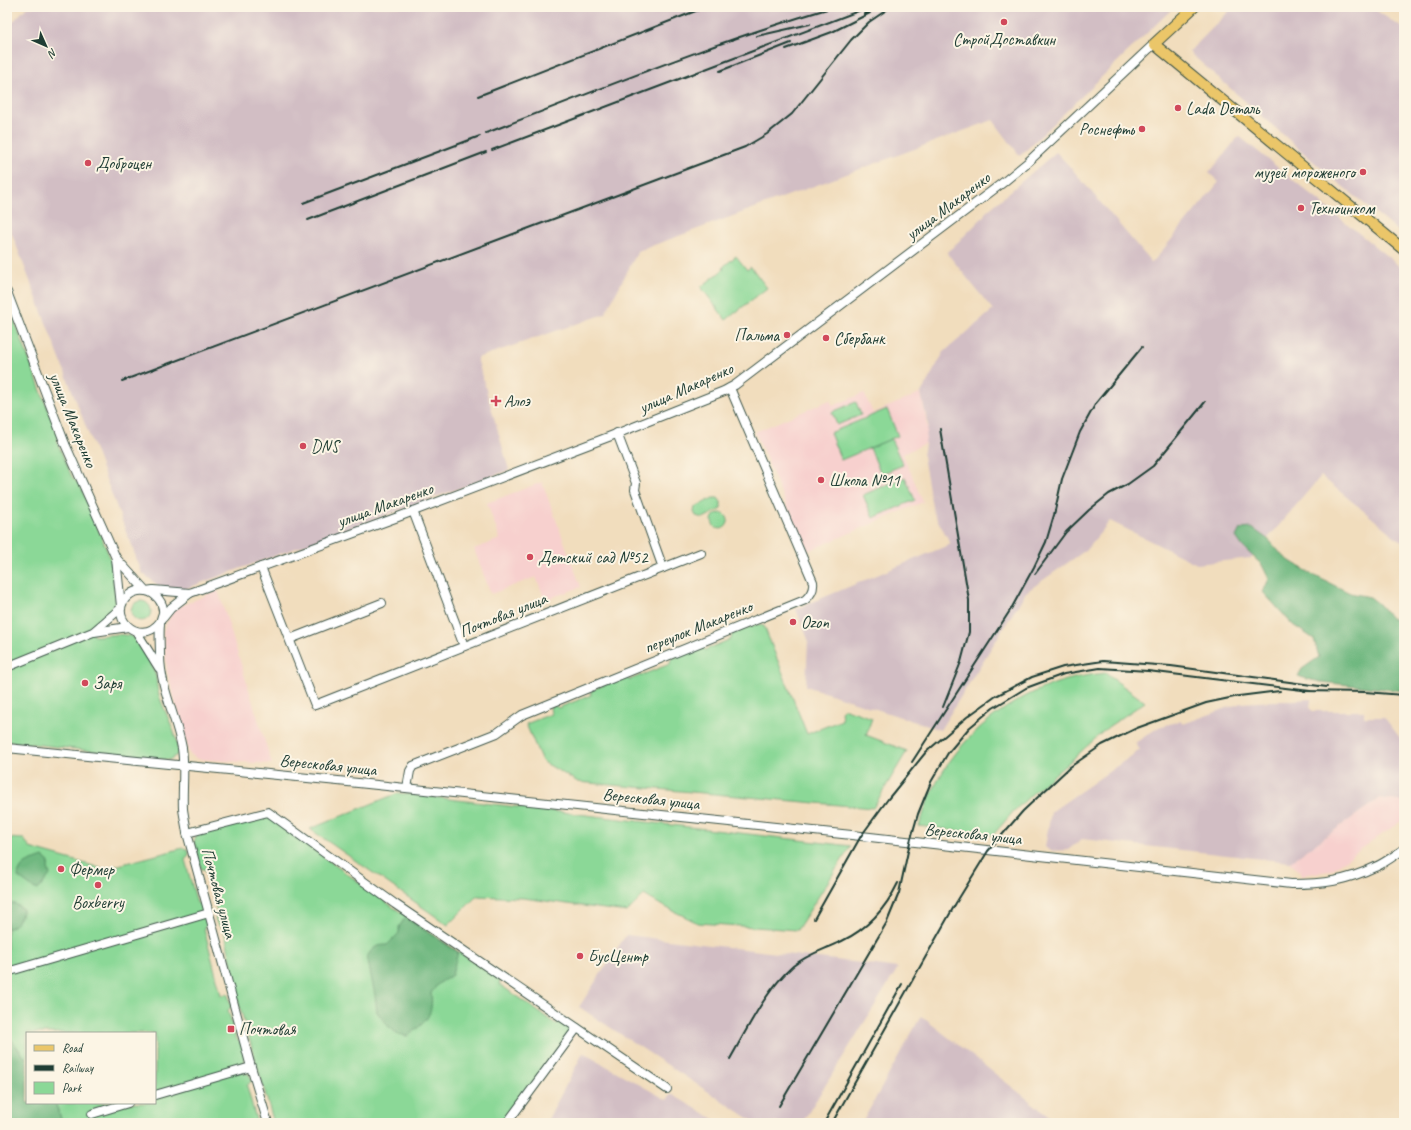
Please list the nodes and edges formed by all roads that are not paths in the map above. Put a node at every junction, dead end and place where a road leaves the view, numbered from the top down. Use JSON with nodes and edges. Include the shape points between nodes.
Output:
{"nodes":[{"id":1,"x":1194,"y":7,"type":"edge"},
{"id":2,"x":1154,"y":44,"type":"junction"},
{"id":3,"x":1404,"y":250,"type":"edge"},
{"id":4,"x":7,"y":292,"type":"edge"},
{"id":5,"x":730,"y":388,"type":"junction"},
{"id":6,"x":617,"y":433,"type":"junction"},
{"id":7,"x":413,"y":511,"type":"junction"},
{"id":8,"x":701,"y":553,"type":"dead end"},
{"id":9,"x":116,"y":558,"type":"junction"},
{"id":10,"x":261,"y":567,"type":"junction"},
{"id":11,"x":663,"y":568,"type":"junction"},
{"id":12,"x":146,"y":591,"type":"junction"},
{"id":13,"x":190,"y":593,"type":"junction"},
{"id":14,"x":382,"y":603,"type":"dead end"},
{"id":15,"x":121,"y":607,"type":"junction"},
{"id":16,"x":160,"y":621,"type":"junction"},
{"id":17,"x":128,"y":627,"type":"junction"},
{"id":18,"x":136,"y":631,"type":"junction"},
{"id":19,"x":93,"y":632,"type":"junction"},
{"id":20,"x":290,"y":639,"type":"junction"},
{"id":21,"x":464,"y":646,"type":"junction"},
{"id":22,"x":7,"y":667,"type":"edge"},
{"id":23,"x":160,"y":668,"type":"junction"},
{"id":24,"x":7,"y":748,"type":"edge"},
{"id":25,"x":184,"y":766,"type":"junction"},
{"id":26,"x":407,"y":788,"type":"junction"},
{"id":27,"x":187,"y":833,"type":"junction"},
{"id":28,"x":1404,"y":849,"type":"edge"},
{"id":29,"x":209,"y":913,"type":"junction"},
{"id":30,"x":7,"y":972,"type":"edge"},
{"id":31,"x":577,"y":1028,"type":"junction"},
{"id":32,"x":251,"y":1067,"type":"junction"},
{"id":33,"x":667,"y":1089,"type":"dead end"},
{"id":34,"x":156,"y":1095,"type":"edge"},
{"id":35,"x":125,"y":1104,"type":"edge"},
{"id":36,"x":92,"y":1114,"type":"dead end"},
{"id":37,"x":268,"y":1123,"type":"edge"},
{"id":38,"x":507,"y":1123,"type":"edge"}],
"edges":[{"from":1,"to":2,"type":"main road"},
{"from":2,"to":3,"type":"main road"},
{"from":2,"to":5,"type":"street","name":"улица Макаренко","via":[[1011,176]]},
{"from":4,"to":9,"type":"street","name":"улица Макаренко","via":[[65,444]]},
{"from":5,"to":6,"type":"street","name":"улица Макаренко"},
{"from":5,"to":26,"type":"street","name":"переулок Макаренко","via":[[813,582],[809,596],[522,715],[497,733],[413,766]]},
{"from":6,"to":7,"type":"street","name":"улица Макаренко"},
{"from":6,"to":11,"type":"street"},
{"from":7,"to":10,"type":"street","name":"улица Макаренко"},
{"from":7,"to":21,"type":"street"},
{"from":8,"to":11,"type":"street","name":"Почтовая улица"},
{"from":9,"to":12,"type":"street","name":"улица Макаренко"},
{"from":9,"to":15,"type":"street","name":"улица Макаренко"},
{"from":10,"to":13,"type":"street","name":"улица Макаренко"},
{"from":10,"to":20,"type":"street"},
{"from":11,"to":21,"type":"street","name":"Почтовая улица"},
{"from":12,"to":13,"type":"street","name":"улица Макаренко"},
{"from":12,"to":15,"type":"street","via":[[132,593]]},
{"from":12,"to":16,"type":"street","via":[[160,600],[163,610]]},
{"from":13,"to":16,"type":"street","name":"улица Макаренко"},
{"from":14,"to":20,"type":"street"},
{"from":15,"to":17,"type":"street","via":[[122,617]]},
{"from":15,"to":19,"type":"street"},
{"from":16,"to":18,"type":"street","via":[[149,631]]},
{"from":16,"to":23,"type":"street","name":"Почтовая улица"},
{"from":17,"to":18,"type":"street"},
{"from":17,"to":19,"type":"street"},
{"from":18,"to":23,"type":"street","name":"Почтовая улица"},
{"from":19,"to":22,"type":"street"},
{"from":20,"to":21,"type":"street","name":"Почтовая улица","via":[[315,705]]},
{"from":23,"to":25,"type":"street","name":"Почтовая улица","via":[[182,747]]},
{"from":24,"to":25,"type":"street","name":"Вересковая улица"},
{"from":25,"to":26,"type":"street","name":"Вересковая улица"},
{"from":25,"to":27,"type":"street","name":"Почтовая улица","via":[[183,809]]},
{"from":26,"to":28,"type":"street","name":"Вересковая улица","via":[[1291,884],[1319,884],[1345,879],[1376,867]]},
{"from":27,"to":29,"type":"street","name":"Почтовая улица"},
{"from":27,"to":31,"type":"street","via":[[268,812],[395,904]]},
{"from":29,"to":30,"type":"street"},
{"from":29,"to":32,"type":"street","name":"Почтовая улица"},
{"from":31,"to":33,"type":"street"},
{"from":31,"to":38,"type":"street"},
{"from":32,"to":34,"type":"street"},
{"from":32,"to":37,"type":"street","name":"Почтовая улица"},
{"from":35,"to":36,"type":"street"}]}
